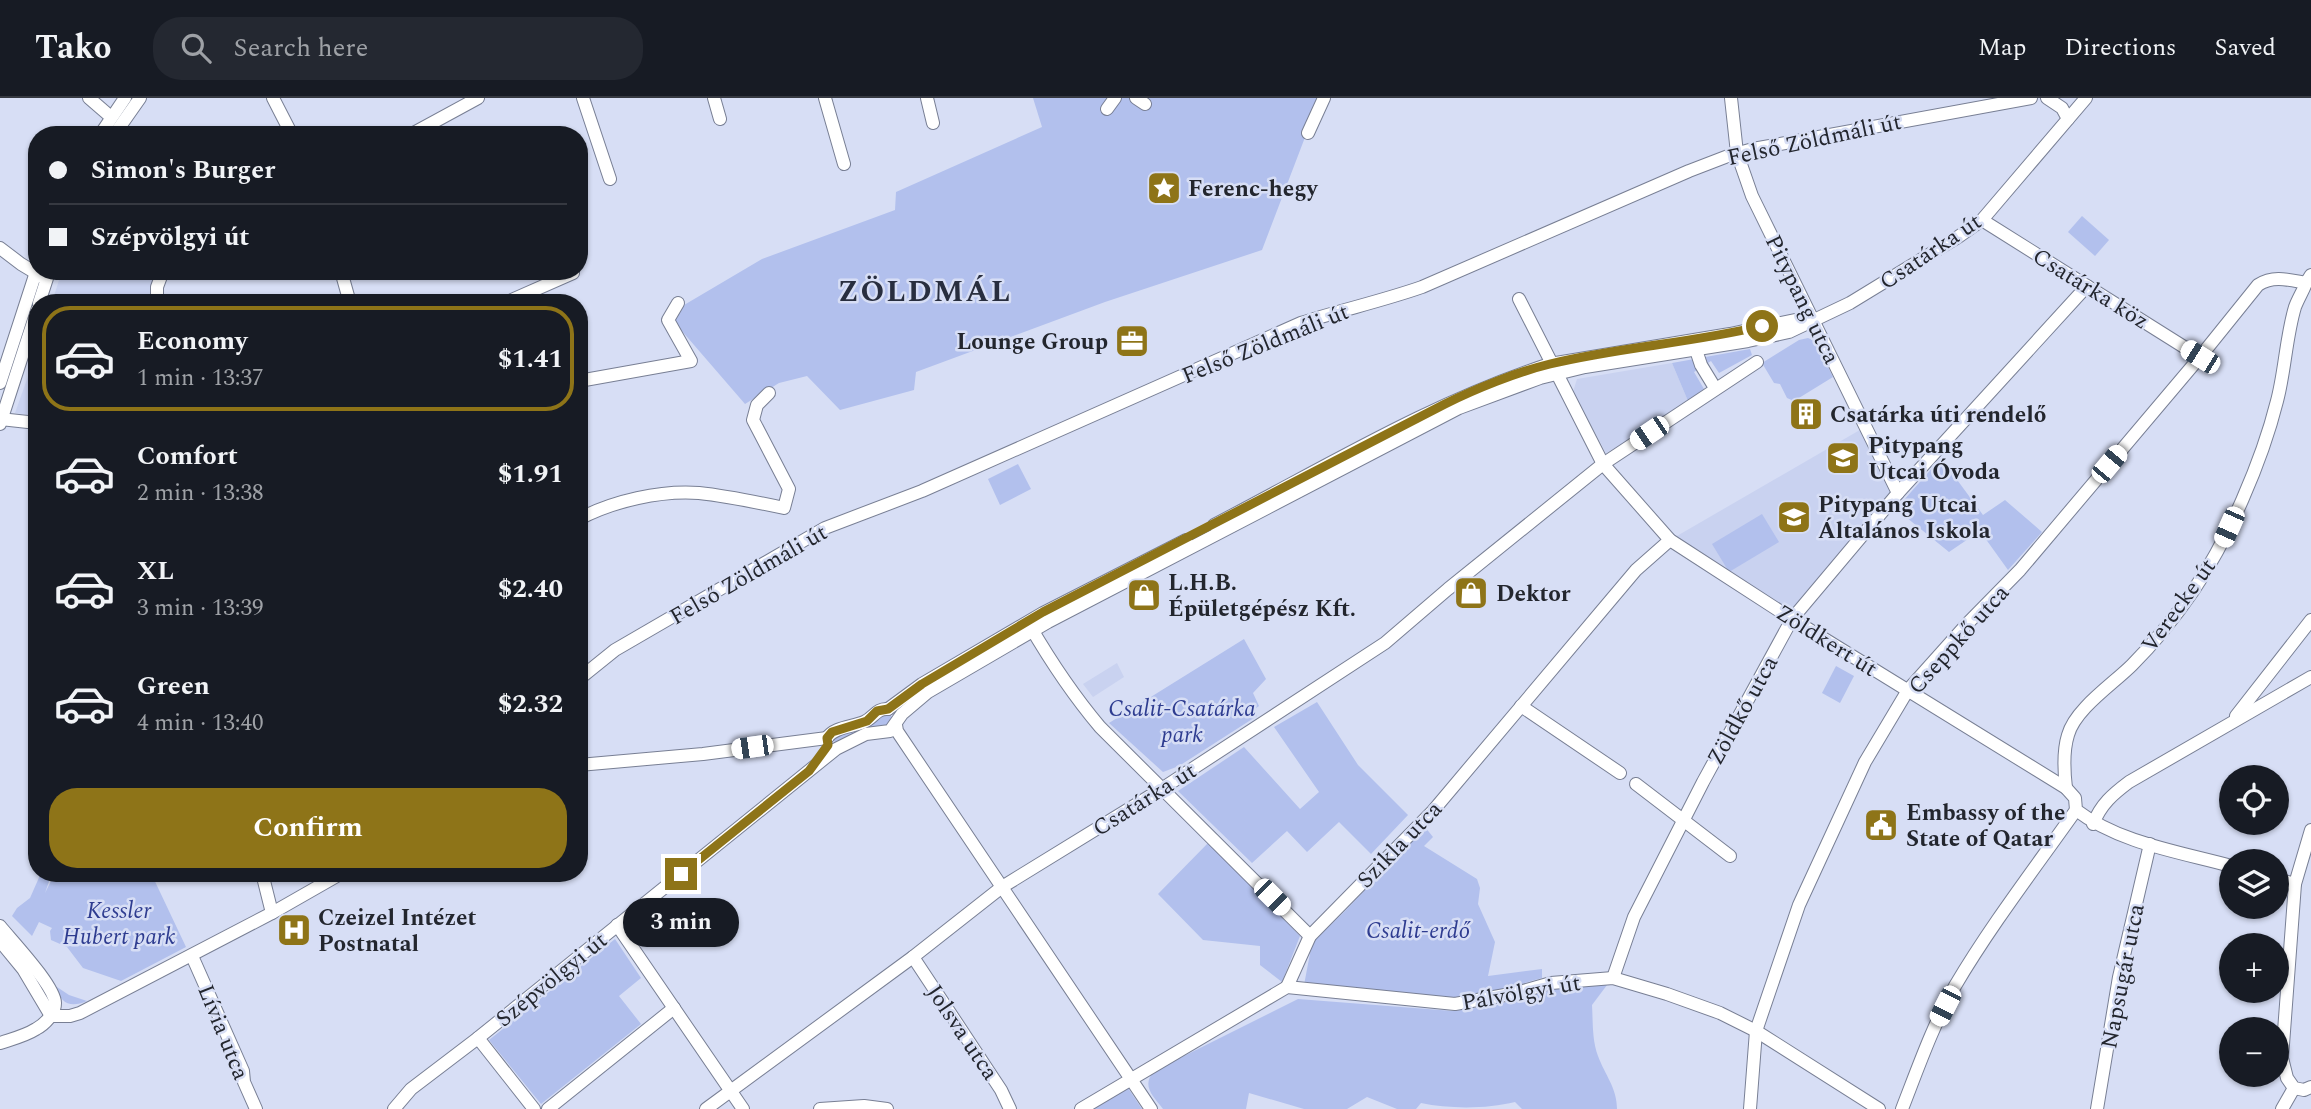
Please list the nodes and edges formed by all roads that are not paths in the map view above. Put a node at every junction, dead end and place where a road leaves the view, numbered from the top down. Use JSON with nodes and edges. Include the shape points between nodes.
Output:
{"nodes":[{"id":1,"x":89,"y":98,"type":"edge"},
{"id":2,"x":125,"y":98,"type":"edge"},
{"id":3,"x":140,"y":98,"type":"edge"},
{"id":4,"x":273,"y":98,"type":"edge"},
{"id":5,"x":478,"y":98,"type":"edge"},
{"id":6,"x":583,"y":98,"type":"edge"},
{"id":7,"x":714,"y":98,"type":"edge"},
{"id":8,"x":825,"y":98,"type":"edge"},
{"id":9,"x":927,"y":98,"type":"edge"},
{"id":10,"x":1115,"y":98,"type":"edge"},
{"id":11,"x":1324,"y":98,"type":"edge"},
{"id":12,"x":1731,"y":98,"type":"edge"},
{"id":13,"x":2031,"y":98,"type":"edge"},
{"id":14,"x":2046,"y":98,"type":"edge"},
{"id":15,"x":2086,"y":98,"type":"edge"},
{"id":16,"x":1107,"y":109,"type":"dead end"},
{"id":17,"x":111,"y":117,"type":"junction"},
{"id":18,"x":720,"y":119,"type":"dead end"},
{"id":19,"x":2068,"y":120,"type":"junction"},
{"id":20,"x":933,"y":123,"type":"dead end"},
{"id":21,"x":106,"y":126,"type":"edge"},
{"id":22,"x":120,"y":126,"type":"edge"},
{"id":23,"x":287,"y":126,"type":"edge"},
{"id":24,"x":427,"y":126,"type":"edge"},
{"id":25,"x":1308,"y":134,"type":"dead end"},
{"id":26,"x":1737,"y":153,"type":"junction"},
{"id":27,"x":844,"y":164,"type":"dead end"},
{"id":28,"x":610,"y":179,"type":"dead end"},
{"id":29,"x":1982,"y":219,"type":"junction"},
{"id":30,"x":0,"y":247,"type":"edge"},
{"id":31,"x":28,"y":264,"type":"edge"},
{"id":32,"x":2309,"y":279,"type":"edge"},
{"id":33,"x":557,"y":280,"type":"edge"},
{"id":34,"x":2088,"y":286,"type":"junction"},
{"id":35,"x":525,"y":294,"type":"edge"},
{"id":36,"x":1518,"y":299,"type":"dead end"},
{"id":37,"x":678,"y":303,"type":"dead end"},
{"id":38,"x":28,"y":310,"type":"edge"},
{"id":39,"x":1813,"y":320,"type":"junction"},
{"id":40,"x":28,"y":338,"type":"edge"},
{"id":41,"x":1667,"y":349,"type":"junction"},
{"id":42,"x":1696,"y":350,"type":"junction"},
{"id":43,"x":2200,"y":357,"type":"junction"},
{"id":44,"x":1757,"y":362,"type":"dead end"},
{"id":45,"x":1553,"y":368,"type":"junction"},
{"id":46,"x":588,"y":379,"type":"edge"},
{"id":47,"x":0,"y":383,"type":"edge"},
{"id":48,"x":1715,"y":388,"type":"junction"},
{"id":49,"x":769,"y":393,"type":"dead end"},
{"id":50,"x":1,"y":421,"type":"edge"},
{"id":51,"x":28,"y":422,"type":"edge"},
{"id":52,"x":1603,"y":464,"type":"junction"},
{"id":53,"x":1898,"y":493,"type":"junction"},
{"id":54,"x":588,"y":515,"type":"edge"},
{"id":55,"x":1670,"y":540,"type":"junction"},
{"id":56,"x":1792,"y":619,"type":"junction"},
{"id":57,"x":2311,"y":620,"type":"edge"},
{"id":58,"x":1030,"y":626,"type":"junction"},
{"id":59,"x":588,"y":672,"type":"edge"},
{"id":60,"x":2311,"y":677,"type":"edge"},
{"id":61,"x":1908,"y":690,"type":"junction"},
{"id":62,"x":1521,"y":706,"type":"junction"},
{"id":63,"x":888,"y":709,"type":"junction"},
{"id":64,"x":2232,"y":722,"type":"junction"},
{"id":65,"x":893,"y":726,"type":"junction"},
{"id":66,"x":829,"y":744,"type":"junction"},
{"id":67,"x":588,"y":764,"type":"edge"},
{"id":68,"x":1620,"y":773,"type":"dead end"},
{"id":69,"x":1636,"y":784,"type":"dead end"},
{"id":70,"x":1163,"y":788,"type":"junction"},
{"id":71,"x":2066,"y":788,"type":"junction"},
{"id":72,"x":2076,"y":810,"type":"junction"},
{"id":73,"x":1684,"y":819,"type":"junction"},
{"id":74,"x":2093,"y":824,"type":"junction"},
{"id":75,"x":2311,"y":830,"type":"edge"},
{"id":76,"x":2150,"y":844,"type":"junction"},
{"id":77,"x":1730,"y":856,"type":"dead end"},
{"id":78,"x":2219,"y":863,"type":"edge"},
{"id":79,"x":264,"y":882,"type":"edge"},
{"id":80,"x":326,"y":882,"type":"edge"},
{"id":81,"x":2289,"y":882,"type":"edge"},
{"id":82,"x":2295,"y":884,"type":"junction"},
{"id":83,"x":1002,"y":887,"type":"junction"},
{"id":84,"x":272,"y":913,"type":"junction"},
{"id":85,"x":617,"y":925,"type":"junction"},
{"id":86,"x":0,"y":926,"type":"edge"},
{"id":87,"x":1310,"y":936,"type":"junction"},
{"id":88,"x":0,"y":942,"type":"edge"},
{"id":89,"x":192,"y":956,"type":"junction"},
{"id":90,"x":913,"y":957,"type":"junction"},
{"id":91,"x":1613,"y":978,"type":"junction"},
{"id":92,"x":1287,"y":987,"type":"junction"},
{"id":93,"x":674,"y":1008,"type":"junction"},
{"id":94,"x":51,"y":1016,"type":"junction"},
{"id":95,"x":1756,"y":1031,"type":"junction"},
{"id":96,"x":478,"y":1038,"type":"junction"},
{"id":97,"x":0,"y":1043,"type":"edge"},
{"id":98,"x":1130,"y":1079,"type":"junction"},
{"id":99,"x":2311,"y":1087,"type":"edge"},
{"id":100,"x":2294,"y":1088,"type":"junction"},
{"id":101,"x":730,"y":1091,"type":"junction"},
{"id":102,"x":256,"y":1109,"type":"edge"},
{"id":103,"x":394,"y":1109,"type":"edge"},
{"id":104,"x":534,"y":1109,"type":"edge"},
{"id":105,"x":548,"y":1109,"type":"edge"},
{"id":106,"x":706,"y":1109,"type":"edge"},
{"id":107,"x":743,"y":1109,"type":"edge"},
{"id":108,"x":820,"y":1109,"type":"edge"},
{"id":109,"x":887,"y":1109,"type":"edge"},
{"id":110,"x":1010,"y":1109,"type":"edge"},
{"id":111,"x":1081,"y":1109,"type":"edge"},
{"id":112,"x":1151,"y":1109,"type":"edge"},
{"id":113,"x":1750,"y":1109,"type":"edge"},
{"id":114,"x":1879,"y":1109,"type":"edge"},
{"id":115,"x":1902,"y":1109,"type":"edge"},
{"id":116,"x":2097,"y":1109,"type":"edge"},
{"id":117,"x":2282,"y":1109,"type":"edge"}],
"edges":[{"from":1,"to":17,"type":"street"},
{"from":2,"to":17,"type":"street"},
{"from":3,"to":22,"type":"street"},
{"from":4,"to":23,"type":"street"},
{"from":5,"to":24,"type":"street"},
{"from":6,"to":28,"type":"street"},
{"from":7,"to":18,"type":"street"},
{"from":8,"to":27,"type":"street"},
{"from":9,"to":20,"type":"street"},
{"from":10,"to":16,"type":"street"},
{"from":11,"to":25,"type":"street"},
{"from":12,"to":26,"type":"street","name":"Pitypang utca"},
{"from":13,"to":26,"type":"street","name":"Felső Zöldmáli út"},
{"from":14,"to":19,"type":"street","via":[[2062,108]]},
{"from":15,"to":19,"type":"street","name":"Csatárka út"},
{"from":17,"to":21,"type":"street"},
{"from":19,"to":29,"type":"street","name":"Csatárka út"},
{"from":26,"to":39,"type":"street","name":"Pitypang utca","via":[[1752,196]]},
{"from":26,"to":59,"type":"street","name":"Felső Zöldmáli út","via":[[1422,287],[1301,323],[922,491],[825,528],[615,650]]},
{"from":29,"to":34,"type":"street","name":"Csatárka köz"},
{"from":29,"to":39,"type":"street","name":"Csatárka út","via":[[1858,299]]},
{"from":30,"to":31,"type":"street"},
{"from":32,"to":43,"type":"street","name":"Cseppkő utca","via":[[2267,279],[2258,285]]},
{"from":32,"to":71,"type":"street","name":"Verecke út","via":[[2295,307],[2271,424],[2220,547],[2165,630],[2073,723],[2066,744]]},
{"from":33,"to":35,"type":"street"},
{"from":34,"to":43,"type":"street","name":"Csatárka köz"},
{"from":34,"to":53,"type":"street","name":"Zöldkő utca"},
{"from":36,"to":45,"type":"street","name":"Zöldkert út"},
{"from":37,"to":46,"type":"street","via":[[668,320],[691,361]]},
{"from":38,"to":47,"type":"street"},
{"from":39,"to":41,"type":"street","via":[[1795,320]]},
{"from":39,"to":42,"type":"street","name":"Csatárka út","via":[[1789,332]]},
{"from":39,"to":53,"type":"street","name":"Pitypang utca"},
{"from":40,"to":50,"type":"street"},
{"from":41,"to":42,"type":"street","name":"Csatárka út"},
{"from":41,"to":45,"type":"street"},
{"from":42,"to":48,"type":"street"},
{"from":43,"to":61,"type":"street","name":"Cseppkő utca","via":[[2020,570]]},
{"from":44,"to":48,"type":"street","name":"Csatárka út"},
{"from":45,"to":52,"type":"street","name":"Zöldkert út"},
{"from":45,"to":58,"type":"street","via":[[1459,408]]},
{"from":48,"to":52,"type":"street","name":"Csatárka út"},
{"from":49,"to":54,"type":"street","via":[[757,405],[753,419],[789,489],[784,508],[697,493],[645,496]]},
{"from":50,"to":51,"type":"street"},
{"from":52,"to":55,"type":"street","name":"Zöldkert út"},
{"from":52,"to":70,"type":"street","name":"Csatárka út","via":[[1385,643]]},
{"from":53,"to":56,"type":"street","name":"Zöldkő utca"},
{"from":55,"to":56,"type":"street","name":"Zöldkert út"},
{"from":55,"to":62,"type":"street","name":"Szikla utca","via":[[1636,570]]},
{"from":56,"to":61,"type":"street","name":"Zöldkert út"},
{"from":56,"to":73,"type":"street","name":"Zöldkő utca"},
{"from":57,"to":64,"type":"street"},
{"from":58,"to":63,"type":"street","name":"Szépvölgyi út","via":[[922,684]]},
{"from":58,"to":65,"type":"street","via":[[928,692]]},
{"from":58,"to":70,"type":"street","via":[[1074,696]]},
{"from":60,"to":64,"type":"street"},
{"from":61,"to":71,"type":"street","name":"Zöldkert út"},
{"from":61,"to":95,"type":"street","name":"Cseppkő utca","via":[[1865,762],[1799,905]]},
{"from":62,"to":68,"type":"street"},
{"from":62,"to":87,"type":"street","name":"Szikla utca","via":[[1432,812]]},
{"from":63,"to":65,"type":"street","via":[[895,713]]},
{"from":63,"to":66,"type":"street","name":"Szépvölgyi út","via":[[832,732]]},
{"from":64,"to":74,"type":"street","via":[[2110,796]]},
{"from":65,"to":66,"type":"street","name":"Szépvölgyi út"},
{"from":65,"to":83,"type":"street"},
{"from":66,"to":67,"type":"street","via":[[811,739]]},
{"from":66,"to":85,"type":"street","name":"Szépvölgyi út","via":[[809,771]]},
{"from":69,"to":73,"type":"street"},
{"from":70,"to":83,"type":"street","name":"Csatárka út"},
{"from":70,"to":87,"type":"street"},
{"from":71,"to":72,"type":"street","via":[[2076,797]]},
{"from":72,"to":74,"type":"street"},
{"from":72,"to":115,"type":"street","via":[[1955,987]]},
{"from":73,"to":77,"type":"street"},
{"from":73,"to":91,"type":"street","name":"Zöldkő utca","via":[[1634,917]]},
{"from":74,"to":76,"type":"street"},
{"from":75,"to":82,"type":"street"},
{"from":76,"to":78,"type":"street"},
{"from":76,"to":116,"type":"street","name":"Napsugár utca","via":[[2119,977]]},
{"from":79,"to":84,"type":"street"},
{"from":80,"to":84,"type":"street"},
{"from":81,"to":82,"type":"street"},
{"from":82,"to":100,"type":"street","via":[[2282,1058]]},
{"from":83,"to":90,"type":"street","name":"Csatárka út"},
{"from":83,"to":98,"type":"street"},
{"from":84,"to":89,"type":"street"},
{"from":85,"to":93,"type":"street"},
{"from":85,"to":96,"type":"street","name":"Szépvölgyi út"},
{"from":86,"to":94,"type":"street","via":[[54,995]]},
{"from":87,"to":92,"type":"street","name":"Szikla utca"},
{"from":88,"to":94,"type":"street","via":[[23,969]]},
{"from":89,"to":94,"type":"street","via":[[80,1013]]},
{"from":89,"to":102,"type":"street","name":"Lívia utca"},
{"from":90,"to":101,"type":"street","name":"Csatárka út"},
{"from":90,"to":110,"type":"street","name":"Jolsva utca"},
{"from":91,"to":92,"type":"street","name":"Pálvölgyi út","via":[[1551,983],[1455,1004]]},
{"from":91,"to":95,"type":"street","name":"Pálvölgyi út","via":[[1720,1013]]},
{"from":92,"to":98,"type":"street"},
{"from":93,"to":101,"type":"street"},
{"from":93,"to":105,"type":"street"},
{"from":94,"to":97,"type":"street","via":[[27,1034]]},
{"from":95,"to":113,"type":"street","name":"Cseppkő utca"},
{"from":95,"to":114,"type":"street","name":"Pálvölgyi út"},
{"from":96,"to":103,"type":"street","name":"Szépvölgyi út","via":[[411,1090]]},
{"from":96,"to":104,"type":"street"},
{"from":98,"to":111,"type":"street"},
{"from":98,"to":112,"type":"street"},
{"from":99,"to":100,"type":"street"},
{"from":100,"to":117,"type":"street"},
{"from":101,"to":106,"type":"street","name":"Csatárka út"},
{"from":101,"to":107,"type":"street"},
{"from":108,"to":109,"type":"street"}]}
